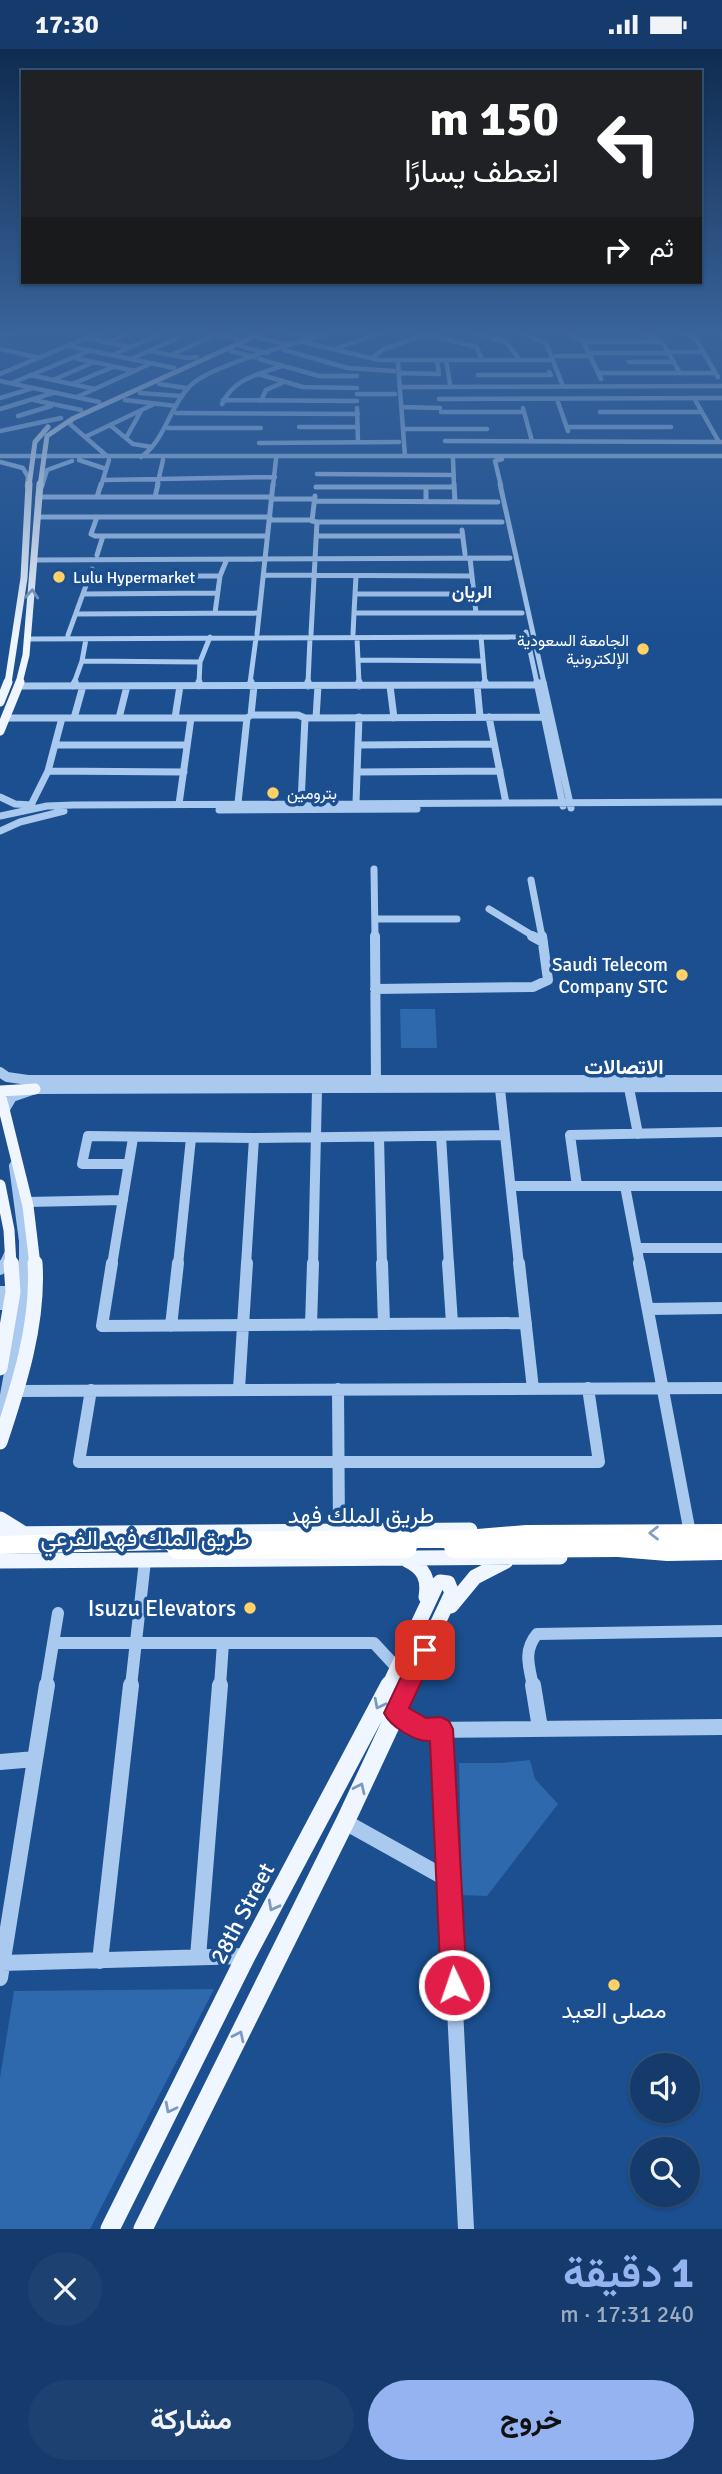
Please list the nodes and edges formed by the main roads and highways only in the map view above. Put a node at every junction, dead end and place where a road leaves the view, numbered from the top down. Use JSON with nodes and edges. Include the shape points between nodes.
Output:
{"nodes":[{"id":1,"x":41,"y":434,"type":"edge"},
{"id":2,"x":50,"y":434,"type":"edge"},
{"id":3,"x":39,"y":458,"type":"junction"},
{"id":4,"x":4,"y":685,"type":"edge"},
{"id":5,"x":0,"y":702,"type":"edge"},
{"id":6,"x":0,"y":730,"type":"edge"},
{"id":7,"x":35,"y":1089,"type":"road end"},
{"id":8,"x":0,"y":1092,"type":"edge"},
{"id":9,"x":0,"y":1185,"type":"edge"},
{"id":10,"x":3,"y":1220,"type":"edge"},
{"id":11,"x":5,"y":1263,"type":"edge"},
{"id":12,"x":10,"y":1297,"type":"edge"},
{"id":13,"x":0,"y":1368,"type":"edge"},
{"id":14,"x":0,"y":1442,"type":"edge"},
{"id":15,"x":0,"y":1519,"type":"edge"},
{"id":16,"x":722,"y":1533,"type":"edge"},
{"id":17,"x":0,"y":1534,"type":"edge"},
{"id":18,"x":24,"y":1534,"type":"junction"},
{"id":19,"x":526,"y":1534,"type":"junction"},
{"id":20,"x":68,"y":1536,"type":"junction"},
{"id":21,"x":0,"y":1545,"type":"edge"},
{"id":22,"x":0,"y":1552,"type":"edge"},
{"id":23,"x":667,"y":1552,"type":"junction"},
{"id":24,"x":722,"y":1552,"type":"edge"},
{"id":25,"x":515,"y":1558,"type":"junction"},
{"id":26,"x":63,"y":1559,"type":"junction"},
{"id":27,"x":404,"y":1559,"type":"junction"},
{"id":28,"x":0,"y":1561,"type":"edge"},
{"id":29,"x":24,"y":1561,"type":"junction"},
{"id":30,"x":0,"y":1569,"type":"edge"},
{"id":31,"x":427,"y":1625,"type":"junction"},
{"id":32,"x":110,"y":2229,"type":"edge"},
{"id":33,"x":143,"y":2229,"type":"edge"}],
"edges":[{"from":1,"to":3,"type":"main road","via":[[35,442]]},
{"from":2,"to":3,"type":"main road"},
{"from":3,"to":4,"type":"main road","via":[[28,494],[24,578]]},
{"from":6,"to":3,"type":"main road","one_way":true,"via":[[18,686],[28,637]]},
{"from":4,"to":5,"type":"main road"},
{"from":7,"to":8,"type":"main road"},
{"from":8,"to":14,"type":"main road","via":[[35,1246],[35,1283],[17,1391]]},
{"from":9,"to":10,"type":"main road"},
{"from":10,"to":11,"type":"main road"},
{"from":11,"to":12,"type":"main road"},
{"from":12,"to":13,"type":"main road"},
{"from":15,"to":18,"type":"main road"},
{"from":16,"to":19,"type":"highway","name":"طريق الملك فهد","one_way":true},
{"from":17,"to":18,"type":"main road","name":"طريق الملك فهد الفرعي"},
{"from":18,"to":20,"type":"main road","name":"طريق الملك فهد الفرعي"},
{"from":19,"to":20,"type":"main road","name":"طريق الملك فهد الفرعي","via":[[339,1530]]},
{"from":19,"to":21,"type":"highway","name":"طريق الملك فهد","via":[[465,1539]]},
{"from":20,"to":26,"type":"main road","via":[[57,1549]]},
{"from":22,"to":23,"type":"highway","name":"طريق الملك فهد","via":[[618,1548]]},
{"from":23,"to":24,"type":"highway","name":"طريق الملك فهد"},
{"from":23,"to":25,"type":"main road","name":"طريق الملك فهد الفرعي"},
{"from":25,"to":27,"type":"main road","name":"طريق الملك فهد الفرعي"},
{"from":25,"to":31,"type":"main road","via":[[475,1577]]},
{"from":26,"to":27,"type":"main road","name":"طريق الملك فهد الفرعي"},
{"from":26,"to":29,"type":"main road","name":"طريق الملك فهد الفرعي"},
{"from":27,"to":31,"type":"main road","via":[[423,1569],[428,1580]]},
{"from":28,"to":29,"type":"main road","name":"طريق الملك فهد الفرعي"},
{"from":29,"to":30,"type":"main road"},
{"from":31,"to":32,"type":"main road","name":"28th Street","one_way":true,"via":[[398,1669],[246,1956]]},
{"from":33,"to":31,"type":"main road","one_way":true,"via":[[345,1822],[396,1713]]}]}
